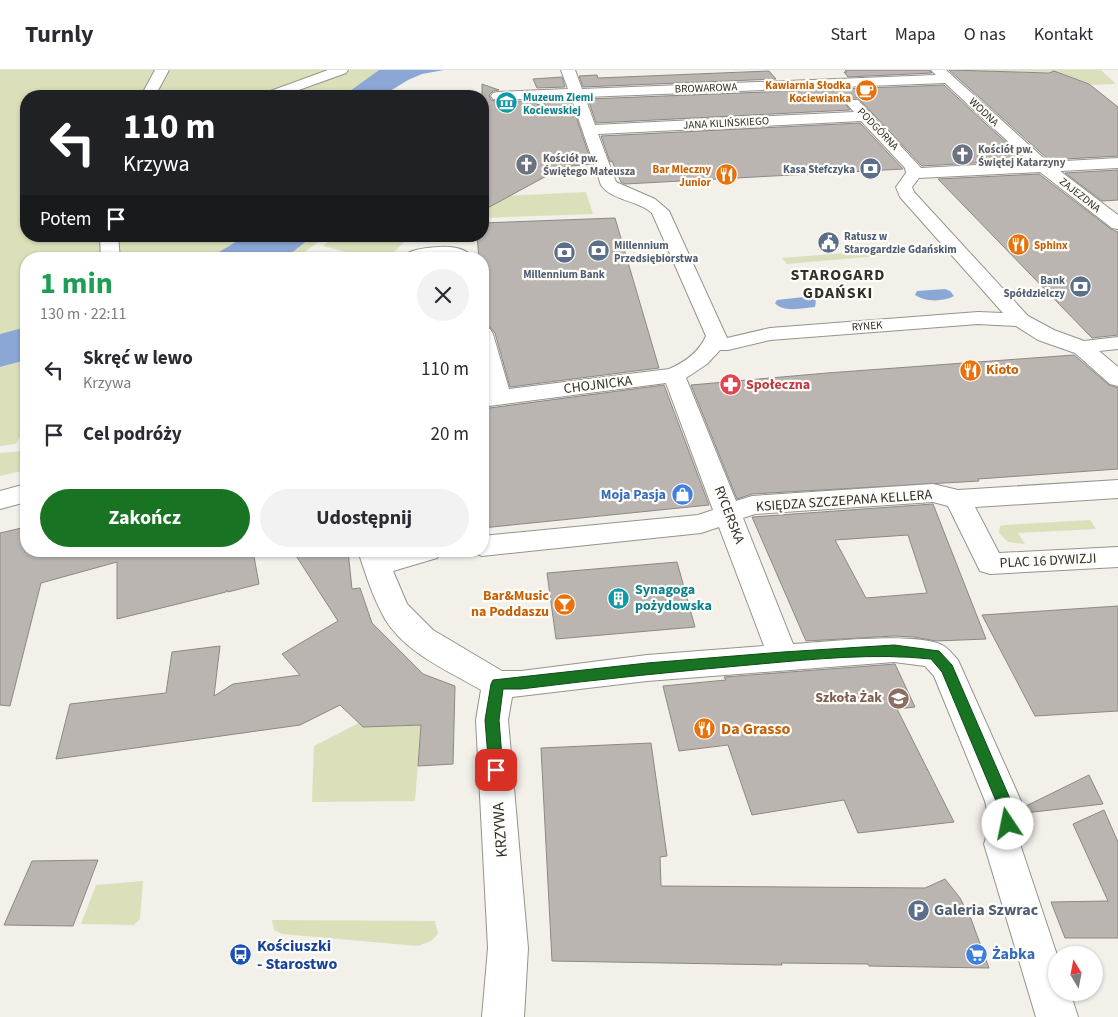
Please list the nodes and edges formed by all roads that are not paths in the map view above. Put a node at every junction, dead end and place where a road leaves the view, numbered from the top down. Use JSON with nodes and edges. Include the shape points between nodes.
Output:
{"nodes":[{"id":1,"x":162,"y":70,"type":"edge"},
{"id":2,"x":341,"y":70,"type":"edge"},
{"id":3,"x":823,"y":70,"type":"edge"},
{"id":4,"x":568,"y":71,"type":"edge"},
{"id":5,"x":944,"y":74,"type":"edge"},
{"id":6,"x":835,"y":83,"type":"junction"},
{"id":7,"x":151,"y":90,"type":"edge"},
{"id":8,"x":286,"y":90,"type":"edge"},
{"id":9,"x":655,"y":91,"type":"junction"},
{"id":10,"x":577,"y":94,"type":"junction"},
{"id":11,"x":498,"y":96,"type":"dead end"},
{"id":12,"x":864,"y":116,"type":"junction"},
{"id":13,"x":674,"y":126,"type":"junction"},
{"id":14,"x":588,"y":130,"type":"junction"},
{"id":15,"x":1118,"y":163,"type":"edge"},
{"id":16,"x":1042,"y":165,"type":"junction"},
{"id":17,"x":914,"y":173,"type":"junction"},
{"id":18,"x":1118,"y":224,"type":"edge"},
{"id":19,"x":1021,"y":320,"type":"junction"},
{"id":20,"x":1118,"y":343,"type":"edge"},
{"id":21,"x":1083,"y":348,"type":"junction"},
{"id":22,"x":710,"y":349,"type":"junction"},
{"id":23,"x":674,"y":375,"type":"junction"},
{"id":24,"x":1118,"y":379,"type":"edge"},
{"id":25,"x":489,"y":385,"type":"edge"},
{"id":26,"x":491,"y":399,"type":"edge"},
{"id":27,"x":1118,"y":489,"type":"edge"},
{"id":28,"x":20,"y":495,"type":"edge"},
{"id":29,"x":958,"y":499,"type":"junction"},
{"id":30,"x":0,"y":500,"type":"edge"},
{"id":31,"x":729,"y":514,"type":"junction"},
{"id":32,"x":489,"y":545,"type":"edge"},
{"id":33,"x":1118,"y":557,"type":"edge"},
{"id":34,"x":375,"y":558,"type":"edge"},
{"id":35,"x":783,"y":657,"type":"junction"},
{"id":36,"x":498,"y":684,"type":"junction"},
{"id":37,"x":503,"y":1017,"type":"edge"},
{"id":38,"x":1056,"y":1017,"type":"edge"}],
"edges":[{"from":1,"to":7,"type":"street"},
{"from":2,"to":8,"type":"street"},
{"from":3,"to":6,"type":"street","name":"PODGÓRNA"},
{"from":4,"to":10,"type":"street"},
{"from":5,"to":6,"type":"street","name":"WODNA"},
{"from":5,"to":16,"type":"street","name":"WODNA"},
{"from":6,"to":9,"type":"street","name":"BROWAROWA"},
{"from":6,"to":12,"type":"street","name":"PODGÓRNA"},
{"from":9,"to":10,"type":"street","name":"BROWAROWA"},
{"from":9,"to":13,"type":"street"},
{"from":10,"to":11,"type":"street","name":"BROWAROWA"},
{"from":10,"to":14,"type":"street"},
{"from":12,"to":13,"type":"street","name":"JANA KILIŃSKIEGO"},
{"from":12,"to":17,"type":"street","name":"PODGÓRNA","via":[[906,159]]},
{"from":13,"to":14,"type":"street","name":"JANA KILIŃSKIEGO"},
{"from":14,"to":22,"type":"street","via":[[609,185],[658,208],[717,336]]},
{"from":15,"to":16,"type":"street"},
{"from":16,"to":17,"type":"street"},
{"from":16,"to":18,"type":"street","name":"ZAJEZDNA"},
{"from":17,"to":19,"type":"street","name":"RYNEK","via":[[904,187],[906,193]]},
{"from":19,"to":21,"type":"street","name":"RYNEK","via":[[1046,335]]},
{"from":19,"to":22,"type":"street","name":"RYNEK","via":[[978,318],[770,334]]},
{"from":20,"to":21,"type":"street"},
{"from":21,"to":24,"type":"street"},
{"from":22,"to":23,"type":"street","name":"CHOJNICKA"},
{"from":23,"to":26,"type":"street","name":"CHOJNICKA"},
{"from":23,"to":31,"type":"street","name":"RYCERSKA"},
{"from":25,"to":26,"type":"street"},
{"from":27,"to":29,"type":"street","name":"KSIĘDZA SZCZEPANA KELLERA"},
{"from":28,"to":30,"type":"street"},
{"from":29,"to":31,"type":"street","name":"KSIĘDZA SZCZEPANA KELLERA","via":[[933,493],[844,498],[752,506]]},
{"from":29,"to":33,"type":"street","name":"PLAC 16 DYWIZJI","via":[[990,564]]},
{"from":31,"to":32,"type":"street","name":"KSIĘDZA SZCZEPANA KELLERA","via":[[701,524]]},
{"from":31,"to":35,"type":"street","name":"RYCERSKA"},
{"from":34,"to":36,"type":"street","via":[[385,588],[401,618],[427,641]]},
{"from":35,"to":36,"type":"street"},
{"from":35,"to":38,"type":"street","via":[[894,650],[934,654],[947,669],[1003,801],[1008,824],[1002,844]]},
{"from":36,"to":37,"type":"street","name":"KRZYWA","via":[[492,720],[508,948]]}]}
